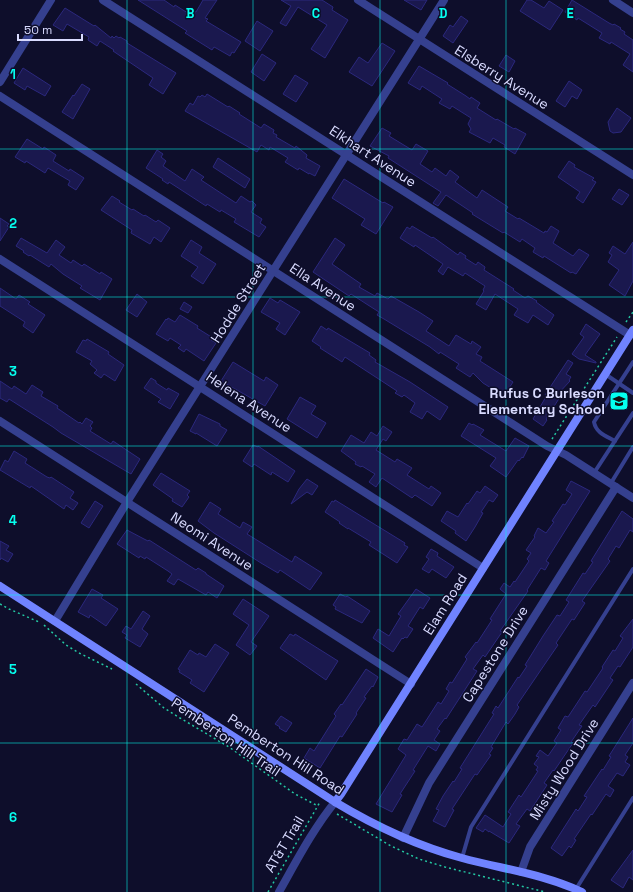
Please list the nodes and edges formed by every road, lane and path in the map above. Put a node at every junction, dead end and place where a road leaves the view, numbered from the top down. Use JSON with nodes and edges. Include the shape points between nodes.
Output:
{"nodes":[{"id":1,"x":51,"y":0,"type":"edge"},
{"id":2,"x":103,"y":0,"type":"edge"},
{"id":3,"x":358,"y":0,"type":"edge"},
{"id":4,"x":444,"y":0,"type":"edge"},
{"id":5,"x":613,"y":0,"type":"edge"},
{"id":6,"x":633,"y":13,"type":"edge"},
{"id":7,"x":419,"y":39,"type":"junction"},
{"id":8,"x":0,"y":82,"type":"edge"},
{"id":9,"x":0,"y":96,"type":"edge"},
{"id":10,"x":346,"y":154,"type":"junction"},
{"id":11,"x":633,"y":175,"type":"edge"},
{"id":12,"x":0,"y":259,"type":"edge"},
{"id":13,"x":274,"y":270,"type":"junction"},
{"id":14,"x":633,"y":312,"type":"edge"},
{"id":15,"x":625,"y":324,"type":"dead end"},
{"id":16,"x":631,"y":332,"type":"edge"},
{"id":17,"x":617,"y":338,"type":"dead end"},
{"id":18,"x":633,"y":362,"type":"edge"},
{"id":19,"x":605,"y":374,"type":"junction"},
{"id":20,"x":620,"y":383,"type":"junction"},
{"id":21,"x":201,"y":387,"type":"junction"},
{"id":22,"x":633,"y":392,"type":"edge"},
{"id":23,"x":633,"y":413,"type":"edge"},
{"id":24,"x":0,"y":421,"type":"edge"},
{"id":25,"x":552,"y":440,"type":"dead end"},
{"id":26,"x":615,"y":441,"type":"junction"},
{"id":27,"x":633,"y":447,"type":"edge"},
{"id":28,"x":557,"y":451,"type":"junction"},
{"id":29,"x":594,"y":473,"type":"junction"},
{"id":30,"x":613,"y":485,"type":"junction"},
{"id":31,"x":633,"y":498,"type":"edge"},
{"id":32,"x":127,"y":502,"type":"junction"},
{"id":33,"x":484,"y":568,"type":"junction"},
{"id":34,"x":633,"y":570,"type":"edge"},
{"id":35,"x":0,"y":586,"type":"edge"},
{"id":36,"x":0,"y":604,"type":"edge"},
{"id":37,"x":55,"y":621,"type":"junction"},
{"id":38,"x":118,"y":672,"type":"dead end"},
{"id":39,"x":633,"y":683,"type":"edge"},
{"id":40,"x":135,"y":684,"type":"dead end"},
{"id":41,"x":411,"y":684,"type":"junction"},
{"id":42,"x":633,"y":798,"type":"edge"},
{"id":43,"x":320,"y":802,"type":"dead end"},
{"id":44,"x":335,"y":802,"type":"junction"},
{"id":45,"x":318,"y":806,"type":"junction"},
{"id":46,"x":402,"y":838,"type":"junction"},
{"id":47,"x":462,"y":858,"type":"junction"},
{"id":48,"x":521,"y":872,"type":"junction"},
{"id":49,"x":579,"y":890,"type":"edge"},
{"id":50,"x":268,"y":892,"type":"edge"},
{"id":51,"x":279,"y":892,"type":"edge"}],
"edges":[{"from":1,"to":8,"type":"street"},
{"from":2,"to":10,"type":"street","name":"Elkhart Avenue"},
{"from":3,"to":7,"type":"street","name":"Elsberry Avenue"},
{"from":4,"to":7,"type":"street","name":"Hodde Street"},
{"from":5,"to":6,"type":"street"},
{"from":7,"to":10,"type":"street","name":"Hodde Street"},
{"from":7,"to":11,"type":"street","name":"Elsberry Avenue"},
{"from":9,"to":13,"type":"street","name":"Ella Avenue"},
{"from":10,"to":13,"type":"street","name":"Hodde Street"},
{"from":10,"to":16,"type":"street","name":"Elkhart Avenue"},
{"from":12,"to":21,"type":"street","name":"Helena Avenue"},
{"from":13,"to":21,"type":"street","name":"Hodde Street"},
{"from":13,"to":28,"type":"street","name":"Ella Avenue"},
{"from":14,"to":15,"type":"path"},
{"from":16,"to":19,"type":"street","name":"Elam Road"},
{"from":17,"to":25,"type":"path"},
{"from":18,"to":20,"type":"lane"},
{"from":19,"to":20,"type":"lane"},
{"from":19,"to":28,"type":"street","name":"Elam Road"},
{"from":20,"to":22,"type":"lane"},
{"from":20,"to":26,"type":"lane","via":[[594,422],[598,432]]},
{"from":21,"to":32,"type":"street","name":"Hodde Street"},
{"from":21,"to":33,"type":"street","name":"Helena Avenue"},
{"from":23,"to":26,"type":"lane"},
{"from":24,"to":32,"type":"street","name":"Neomi Avenue"},
{"from":26,"to":29,"type":"lane"},
{"from":27,"to":30,"type":"lane"},
{"from":28,"to":29,"type":"street","name":"Ella Avenue"},
{"from":28,"to":33,"type":"street","name":"Elam Road"},
{"from":29,"to":30,"type":"street","name":"Ella Avenue"},
{"from":30,"to":31,"type":"street","name":"Ella Avenue"},
{"from":30,"to":46,"type":"street","name":"Capestone Drive","via":[[429,783]]},
{"from":32,"to":37,"type":"street","name":"Hodde Street"},
{"from":32,"to":41,"type":"street","name":"Neomi Avenue"},
{"from":33,"to":41,"type":"street","name":"Elam Road"},
{"from":34,"to":47,"type":"lane","via":[[471,827]]},
{"from":35,"to":37,"type":"street","name":"Pemberton Hill Road"},
{"from":36,"to":38,"type":"path","via":[[42,624],[66,645]]},
{"from":37,"to":44,"type":"street","name":"Pemberton Hill Road"},
{"from":39,"to":48,"type":"street","name":"Misty Wood Drive","via":[[530,847]]},
{"from":40,"to":45,"type":"path","name":"Pemberton Hill Trail","via":[[174,715],[229,747],[295,794]]},
{"from":41,"to":44,"type":"street","name":"Elam Road"},
{"from":42,"to":49,"type":"lane"},
{"from":43,"to":45,"type":"path"},
{"from":44,"to":46,"type":"street","name":"Pemberton Hill Road"},
{"from":44,"to":51,"type":"street","name":"Elam Road"},
{"from":45,"to":50,"type":"path","name":"AT&T Trail"},
{"from":46,"to":47,"type":"street","name":"Pemberton Hill Road"},
{"from":47,"to":48,"type":"street","name":"Pemberton Hill Road"},
{"from":48,"to":49,"type":"street","name":"Pemberton Hill Road"}]}
